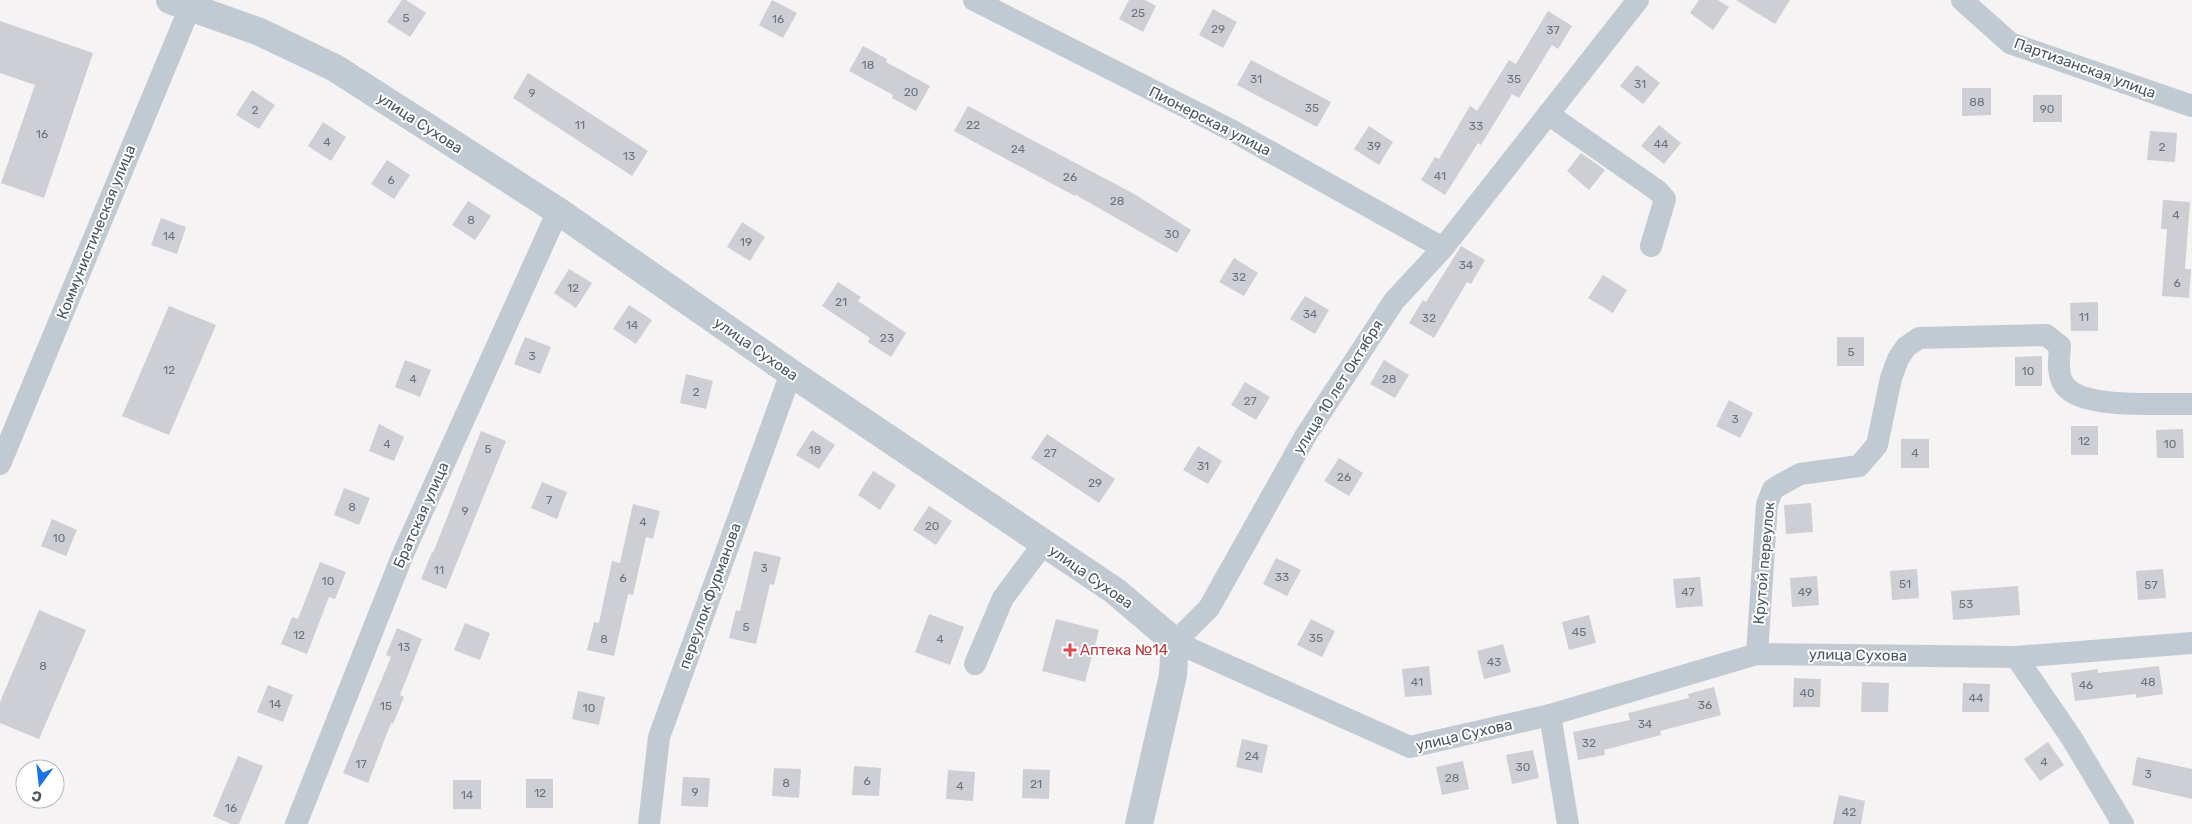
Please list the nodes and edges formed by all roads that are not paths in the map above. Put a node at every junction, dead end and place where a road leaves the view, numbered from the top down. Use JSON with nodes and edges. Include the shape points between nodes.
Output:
{"nodes":[{"id":1,"x":974,"y":0,"type":"edge"},
{"id":2,"x":1638,"y":0,"type":"edge"},
{"id":3,"x":1962,"y":0,"type":"edge"},
{"id":4,"x":184,"y":2,"type":"edge"},
{"id":5,"x":2192,"y":106,"type":"edge"},
{"id":6,"x":1548,"y":114,"type":"junction"},
{"id":7,"x":558,"y":211,"type":"junction"},
{"id":8,"x":1650,"y":246,"type":"dead end"},
{"id":9,"x":1443,"y":248,"type":"junction"},
{"id":10,"x":791,"y":373,"type":"junction"},
{"id":11,"x":2192,"y":404,"type":"edge"},
{"id":12,"x":0,"y":464,"type":"edge"},
{"id":13,"x":1044,"y":544,"type":"junction"},
{"id":14,"x":1175,"y":642,"type":"junction"},
{"id":15,"x":2192,"y":643,"type":"edge"},
{"id":16,"x":1757,"y":654,"type":"junction"},
{"id":17,"x":2016,"y":657,"type":"junction"},
{"id":18,"x":974,"y":664,"type":"dead end"},
{"id":19,"x":1550,"y":715,"type":"junction"},
{"id":20,"x":296,"y":824,"type":"edge"},
{"id":21,"x":649,"y":824,"type":"edge"},
{"id":22,"x":1138,"y":824,"type":"edge"},
{"id":23,"x":1568,"y":824,"type":"edge"},
{"id":24,"x":2123,"y":824,"type":"edge"}],
"edges":[{"from":1,"to":9,"type":"street","name":"Пионерская улица","via":[[1231,130]]},
{"from":2,"to":6,"type":"street","name":"улица 10 лет Октября"},
{"from":3,"to":5,"type":"street","name":"Партизанская улица","via":[[2010,43]]},
{"from":4,"to":7,"type":"street","name":"улица Сухова","via":[[260,32],[335,68]]},
{"from":4,"to":12,"type":"street","name":"Коммунистическая улица"},
{"from":6,"to":8,"type":"street","via":[[1665,199]]},
{"from":6,"to":9,"type":"street","name":"улица 10 лет Октября"},
{"from":7,"to":10,"type":"street","name":"улица Сухова"},
{"from":7,"to":20,"type":"street","name":"Братская улица","via":[[403,554]]},
{"from":9,"to":14,"type":"street","name":"улица 10 лет Октября","via":[[1394,301],[1306,435],[1209,608]]},
{"from":10,"to":13,"type":"street","name":"улица Сухова"},
{"from":10,"to":21,"type":"street","name":"переулок Фурманова","via":[[659,737]]},
{"from":11,"to":16,"type":"street","name":"Крутой переулок","via":[[2100,402],[2084,398],[2067,389],[2059,373],[2060,346],[2046,335],[1918,338],[1898,359],[1891,378],[1878,445],[1859,466],[1800,474],[1772,489],[1767,504]]},
{"from":13,"to":14,"type":"street","name":"улица Сухова","via":[[1116,591]]},
{"from":13,"to":18,"type":"street","via":[[1003,598]]},
{"from":14,"to":19,"type":"street","name":"улица Сухова","via":[[1410,748]]},
{"from":14,"to":22,"type":"street","via":[[1173,675]]},
{"from":15,"to":17,"type":"street","name":"улица Сухова"},
{"from":16,"to":17,"type":"street","name":"улица Сухова"},
{"from":16,"to":19,"type":"street","name":"улица Сухова"},
{"from":17,"to":24,"type":"street","via":[[2071,737]]},
{"from":19,"to":23,"type":"street"}]}
